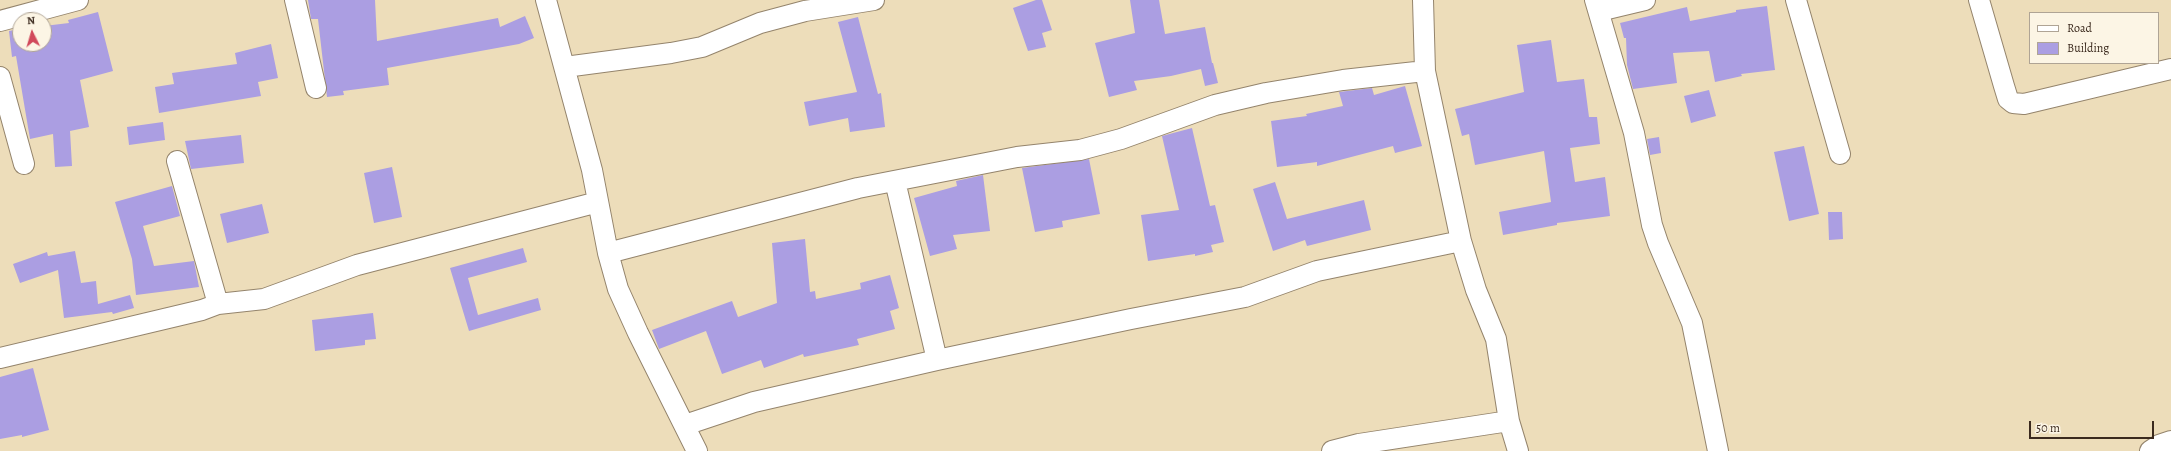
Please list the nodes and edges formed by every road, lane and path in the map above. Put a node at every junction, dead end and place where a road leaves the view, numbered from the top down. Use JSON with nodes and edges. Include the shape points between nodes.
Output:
{"nodes":[{"id":1,"x":78,"y":0,"type":"edge"},
{"id":2,"x":295,"y":0,"type":"edge"},
{"id":3,"x":546,"y":0,"type":"edge"},
{"id":4,"x":874,"y":0,"type":"edge"},
{"id":5,"x":1423,"y":0,"type":"edge"},
{"id":6,"x":1645,"y":0,"type":"edge"},
{"id":7,"x":1796,"y":0,"type":"edge"},
{"id":8,"x":1979,"y":0,"type":"edge"},
{"id":9,"x":1597,"y":5,"type":"edge"},
{"id":10,"x":0,"y":21,"type":"edge"},
{"id":11,"x":565,"y":66,"type":"junction"},
{"id":12,"x":2171,"y":69,"type":"edge"},
{"id":13,"x":1425,"y":72,"type":"junction"},
{"id":14,"x":0,"y":77,"type":"edge"},
{"id":15,"x":316,"y":88,"type":"dead end"},
{"id":16,"x":1840,"y":154,"type":"dead end"},
{"id":17,"x":177,"y":161,"type":"dead end"},
{"id":18,"x":24,"y":164,"type":"dead end"},
{"id":19,"x":895,"y":181,"type":"junction"},
{"id":20,"x":598,"y":202,"type":"junction"},
{"id":21,"x":1461,"y":241,"type":"junction"},
{"id":22,"x":608,"y":253,"type":"junction"},
{"id":23,"x":218,"y":304,"type":"junction"},
{"id":24,"x":0,"y":358,"type":"edge"},
{"id":25,"x":937,"y":360,"type":"junction"},
{"id":26,"x":1509,"y":421,"type":"junction"},
{"id":27,"x":685,"y":425,"type":"junction"},
{"id":28,"x":2171,"y":441,"type":"edge"},
{"id":29,"x":697,"y":451,"type":"edge"},
{"id":30,"x":1332,"y":451,"type":"edge"},
{"id":31,"x":1518,"y":451,"type":"edge"},
{"id":32,"x":1718,"y":451,"type":"edge"},
{"id":33,"x":2150,"y":451,"type":"edge"}],
"edges":[{"from":1,"to":10,"type":"street"},
{"from":2,"to":15,"type":"street"},
{"from":3,"to":11,"type":"street"},
{"from":4,"to":11,"type":"street","via":[[805,11],[760,23],[702,47]]},
{"from":5,"to":13,"type":"street"},
{"from":6,"to":9,"type":"street"},
{"from":7,"to":16,"type":"street"},
{"from":8,"to":12,"type":"street","via":[[2008,99],[2013,103],[2024,104]]},
{"from":9,"to":32,"type":"street","via":[[1634,133],[1652,225],[1692,323]]},
{"from":11,"to":20,"type":"street"},
{"from":13,"to":19,"type":"street","via":[[1343,80],[1266,93],[1215,105],[1121,139],[1080,150],[1017,157]]},
{"from":13,"to":21,"type":"street"},
{"from":14,"to":18,"type":"street"},
{"from":17,"to":23,"type":"street"},
{"from":19,"to":22,"type":"street","via":[[858,188]]},
{"from":19,"to":25,"type":"street"},
{"from":20,"to":22,"type":"street"},
{"from":20,"to":23,"type":"street","via":[[357,264],[264,299]]},
{"from":21,"to":25,"type":"street","via":[[1317,271],[1245,298],[1131,318]]},
{"from":21,"to":26,"type":"street","via":[[1476,290],[1496,339]]},
{"from":22,"to":27,"type":"street","via":[[618,289],[638,334]]},
{"from":23,"to":24,"type":"street"},
{"from":25,"to":27,"type":"street","via":[[754,402]]},
{"from":26,"to":30,"type":"street","via":[[1359,444]]},
{"from":26,"to":31,"type":"street"},
{"from":27,"to":29,"type":"street"},
{"from":28,"to":33,"type":"street"}]}
